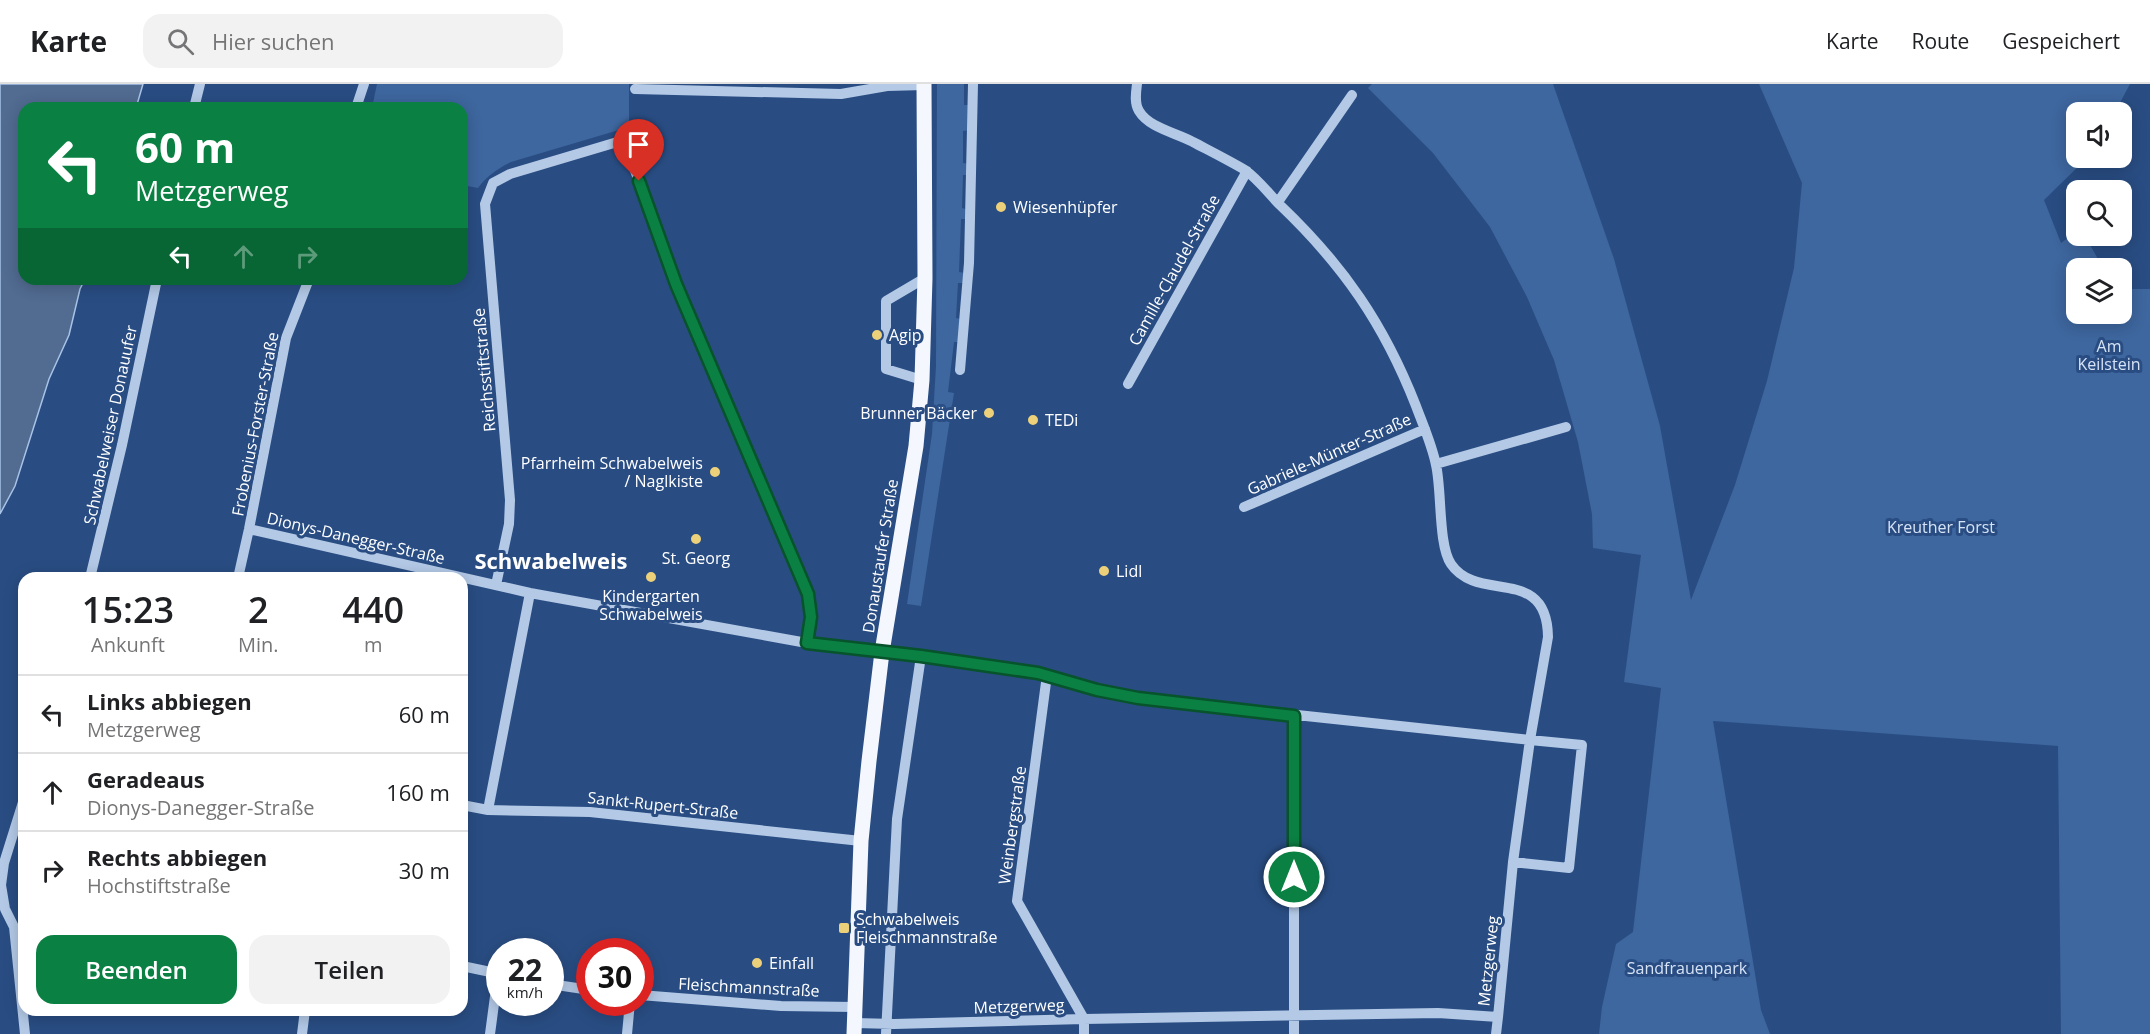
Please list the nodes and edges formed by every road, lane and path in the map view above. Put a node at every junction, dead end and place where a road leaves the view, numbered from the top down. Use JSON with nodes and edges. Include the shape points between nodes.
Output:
{"nodes":[{"id":1,"x":200,"y":84,"type":"edge"},
{"id":2,"x":364,"y":84,"type":"edge"},
{"id":3,"x":974,"y":84,"type":"edge"},
{"id":4,"x":1137,"y":84,"type":"edge"},
{"id":5,"x":921,"y":85,"type":"edge"},
{"id":6,"x":800,"y":88,"type":"edge"},
{"id":7,"x":635,"y":89,"type":"dead end"},
{"id":8,"x":1352,"y":95,"type":"dead end"},
{"id":9,"x":196,"y":102,"type":"edge"},
{"id":10,"x":358,"y":102,"type":"edge"},
{"id":11,"x":1246,"y":171,"type":"junction"},
{"id":12,"x":1278,"y":202,"type":"junction"},
{"id":13,"x":925,"y":278,"type":"junction"},
{"id":14,"x":156,"y":285,"type":"edge"},
{"id":15,"x":307,"y":285,"type":"edge"},
{"id":16,"x":960,"y":370,"type":"dead end"},
{"id":17,"x":922,"y":380,"type":"junction"},
{"id":18,"x":1128,"y":384,"type":"dead end"},
{"id":19,"x":1566,"y":427,"type":"dead end"},
{"id":20,"x":1425,"y":429,"type":"junction"},
{"id":21,"x":1436,"y":464,"type":"junction"},
{"id":22,"x":1244,"y":507,"type":"dead end"},
{"id":23,"x":249,"y":529,"type":"junction"},
{"id":24,"x":91,"y":572,"type":"edge"},
{"id":25,"x":239,"y":572,"type":"edge"},
{"id":26,"x":428,"y":572,"type":"edge"},
{"id":27,"x":468,"y":580,"type":"edge"},
{"id":28,"x":496,"y":585,"type":"junction"},
{"id":29,"x":530,"y":593,"type":"junction"},
{"id":30,"x":807,"y":643,"type":"junction"},
{"id":31,"x":882,"y":652,"type":"junction"},
{"id":32,"x":921,"y":656,"type":"junction"},
{"id":33,"x":1047,"y":675,"type":"junction"},
{"id":34,"x":1294,"y":716,"type":"junction"},
{"id":35,"x":1530,"y":740,"type":"junction"},
{"id":36,"x":468,"y":806,"type":"edge"},
{"id":37,"x":488,"y":810,"type":"junction"},
{"id":38,"x":18,"y":818,"type":"edge"},
{"id":39,"x":861,"y":841,"type":"junction"},
{"id":40,"x":1514,"y":862,"type":"junction"},
{"id":41,"x":18,"y":926,"type":"edge"},
{"id":42,"x":468,"y":967,"type":"edge"},
{"id":43,"x":486,"y":971,"type":"edge"},
{"id":44,"x":654,"y":996,"type":"edge"},
{"id":45,"x":24,"y":1016,"type":"edge"},
{"id":46,"x":304,"y":1016,"type":"edge"},
{"id":47,"x":493,"y":1016,"type":"edge"},
{"id":48,"x":629,"y":1016,"type":"edge"},
{"id":49,"x":1293,"y":1016,"type":"junction"},
{"id":50,"x":1498,"y":1017,"type":"junction"},
{"id":51,"x":1084,"y":1018,"type":"junction"},
{"id":52,"x":855,"y":1021,"type":"edge"},
{"id":53,"x":887,"y":1029,"type":"edge"},
{"id":54,"x":25,"y":1034,"type":"edge"},
{"id":55,"x":302,"y":1034,"type":"edge"},
{"id":56,"x":490,"y":1034,"type":"edge"},
{"id":57,"x":627,"y":1034,"type":"edge"},
{"id":58,"x":1084,"y":1034,"type":"edge"},
{"id":59,"x":1294,"y":1034,"type":"edge"},
{"id":60,"x":1497,"y":1034,"type":"edge"}],
"edges":[{"from":1,"to":9,"type":"street"},
{"from":2,"to":10,"type":"street"},
{"from":3,"to":16,"type":"street","via":[[969,263]]},
{"from":4,"to":11,"type":"street","name":"Metzgerweg","via":[[1138,110],[1149,122]]},
{"from":5,"to":6,"type":"street","via":[[842,94]]},
{"from":5,"to":13,"type":"main road","name":"Donaustaufer Straße"},
{"from":6,"to":7,"type":"street"},
{"from":8,"to":12,"type":"street"},
{"from":11,"to":12,"type":"street","name":"Metzgerweg"},
{"from":11,"to":18,"type":"street","name":"Camille-Claudel-Straße"},
{"from":12,"to":20,"type":"street","name":"Metzgerweg","via":[[1365,302]]},
{"from":13,"to":17,"type":"main road","name":"Donaustaufer Straße"},
{"from":13,"to":17,"type":"street","via":[[886,301],[885,369]]},
{"from":14,"to":24,"type":"street","name":"Schwabelweiser Donauufer"},
{"from":15,"to":23,"type":"street","name":"Frobenius-Forster-Straße","via":[[286,338]]},
{"from":17,"to":31,"type":"main road","name":"Donaustaufer Straße","via":[[916,446]]},
{"from":19,"to":21,"type":"street"},
{"from":20,"to":21,"type":"street","name":"Metzgerweg"},
{"from":20,"to":22,"type":"street","name":"Gabriele-Münter-Straße"},
{"from":21,"to":35,"type":"street","name":"Metzgerweg","via":[[1444,544],[1450,563],[1460,574],[1476,581],[1527,593],[1541,605],[1548,620]]},
{"from":23,"to":25,"type":"street","name":"Frobenius-Forster-Straße"},
{"from":23,"to":26,"type":"street","name":"Dionys-Danegger-Straße"},
{"from":27,"to":28,"type":"street","name":"Dionys-Danegger-Straße"},
{"from":28,"to":29,"type":"street","name":"Dionys-Danegger-Straße"},
{"from":28,"to":30,"type":"street","name":"Reichsstiftstraße","via":[[510,500],[485,204],[493,183],[510,174],[624,140],[676,284],[808,594],[811,617]]},
{"from":29,"to":30,"type":"street","name":"Dionys-Danegger-Straße"},
{"from":29,"to":37,"type":"street"},
{"from":30,"to":31,"type":"street","name":"Dionys-Danegger-Straße"},
{"from":31,"to":32,"type":"street"},
{"from":31,"to":39,"type":"main road","name":"Donaustaufer Straße"},
{"from":32,"to":33,"type":"street"},
{"from":32,"to":53,"type":"street","via":[[897,819]]},
{"from":33,"to":34,"type":"street","via":[[1138,698]]},
{"from":33,"to":51,"type":"street","name":"Weinbergstraße","via":[[1017,901]]},
{"from":34,"to":35,"type":"street"},
{"from":34,"to":49,"type":"street"},
{"from":35,"to":40,"type":"street","name":"Metzgerweg"},
{"from":35,"to":40,"type":"street","via":[[1582,745],[1569,868]]},
{"from":36,"to":37,"type":"street","name":"Sankt-Rupert-Straße"},
{"from":37,"to":39,"type":"street","name":"Sankt-Rupert-Straße","via":[[590,812]]},
{"from":38,"to":41,"type":"street","via":[[1,885],[5,909]]},
{"from":39,"to":52,"type":"main road","name":"Donaustaufer Straße"},
{"from":40,"to":50,"type":"street","name":"Metzgerweg"},
{"from":42,"to":43,"type":"street"},
{"from":44,"to":52,"type":"street","name":"Fleischmannstraße","via":[[782,1006]]},
{"from":45,"to":54,"type":"street"},
{"from":46,"to":55,"type":"street"},
{"from":47,"to":56,"type":"street"},
{"from":48,"to":57,"type":"street"},
{"from":49,"to":50,"type":"street","name":"Metzgerweg","via":[[1438,1013]]},
{"from":49,"to":51,"type":"street","name":"Metzgerweg"},
{"from":49,"to":59,"type":"street"},
{"from":50,"to":60,"type":"street"},
{"from":51,"to":53,"type":"street","name":"Metzgerweg"},
{"from":51,"to":58,"type":"street","name":"Weinbergstraße"},
{"from":52,"to":53,"type":"street","name":"Metzgerweg"}]}
